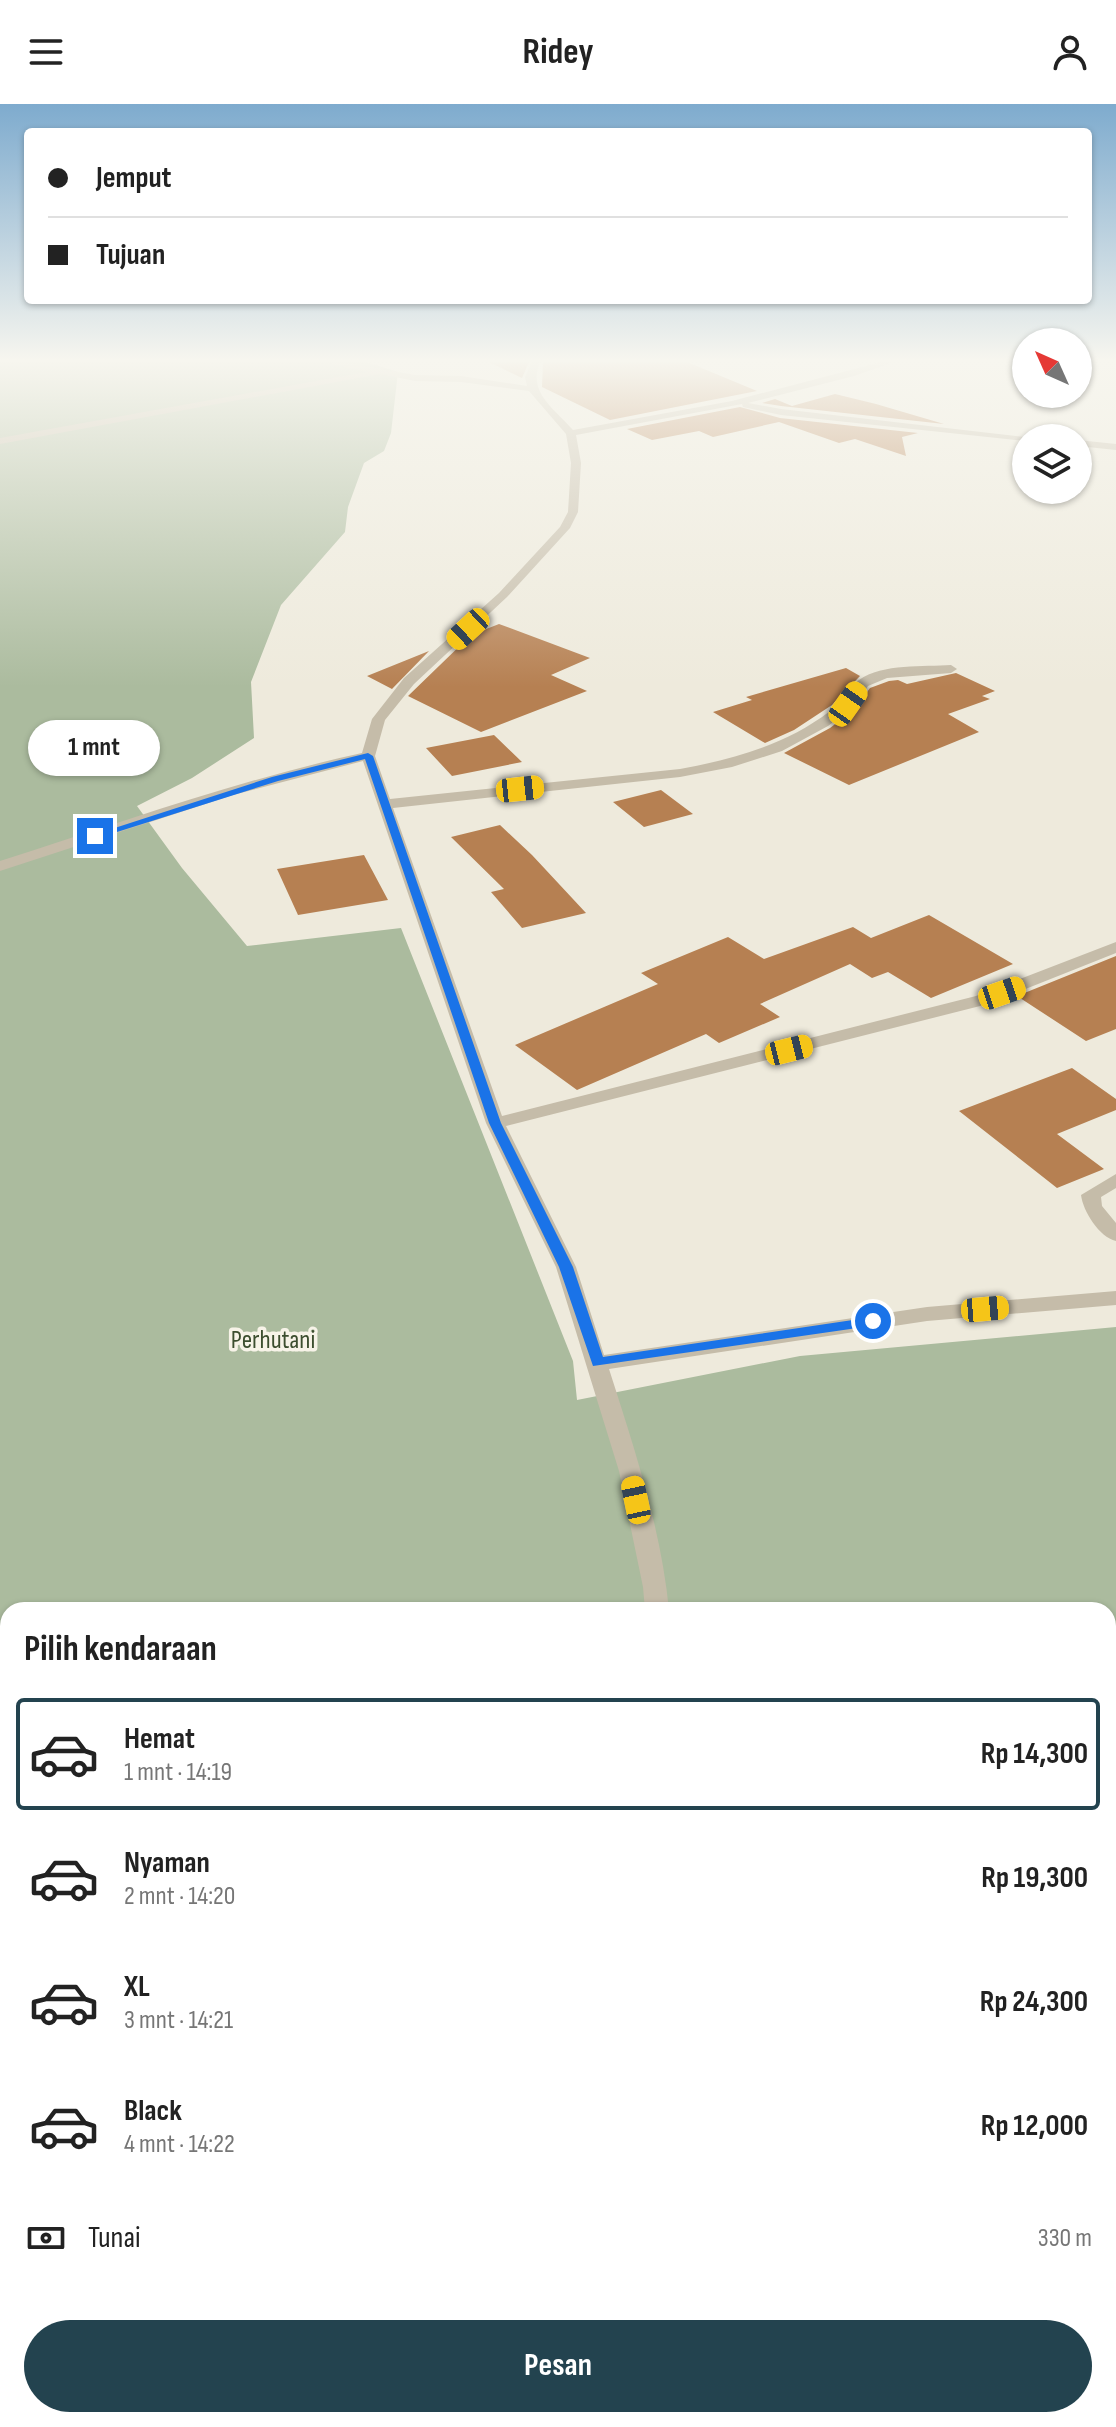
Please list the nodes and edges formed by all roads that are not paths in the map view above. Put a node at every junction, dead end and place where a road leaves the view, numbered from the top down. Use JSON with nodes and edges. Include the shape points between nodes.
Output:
{"nodes":[{"id":1,"x":576,"y":470,"type":"edge"},
{"id":2,"x":951,"y":669,"type":"dead end"},
{"id":3,"x":368,"y":756,"type":"junction"},
{"id":4,"x":386,"y":804,"type":"junction"},
{"id":5,"x":0,"y":866,"type":"edge"},
{"id":6,"x":1116,"y":947,"type":"edge"},
{"id":7,"x":495,"y":1123,"type":"junction"},
{"id":8,"x":1116,"y":1180,"type":"edge"},
{"id":9,"x":1116,"y":1235,"type":"edge"},
{"id":10,"x":1116,"y":1298,"type":"edge"},
{"id":11,"x":598,"y":1363,"type":"junction"},
{"id":12,"x":656,"y":1602,"type":"edge"}],
"edges":[{"from":1,"to":3,"type":"street","via":[[575,500],[565,528],[503,595],[409,681],[379,719]]},
{"from":2,"to":4,"type":"street","via":[[885,674],[863,683],[848,704],[823,723],[777,748],[727,764]]},
{"from":3,"to":4,"type":"street"},
{"from":3,"to":5,"type":"street","via":[[229,792]]},
{"from":4,"to":7,"type":"street"},
{"from":6,"to":7,"type":"street","via":[[982,1000]]},
{"from":7,"to":11,"type":"street","via":[[566,1267]]},
{"from":8,"to":9,"type":"street","via":[[1091,1195],[1092,1207]]},
{"from":10,"to":11,"type":"street","via":[[927,1314]]},
{"from":11,"to":12,"type":"street","via":[[630,1471]]}]}
